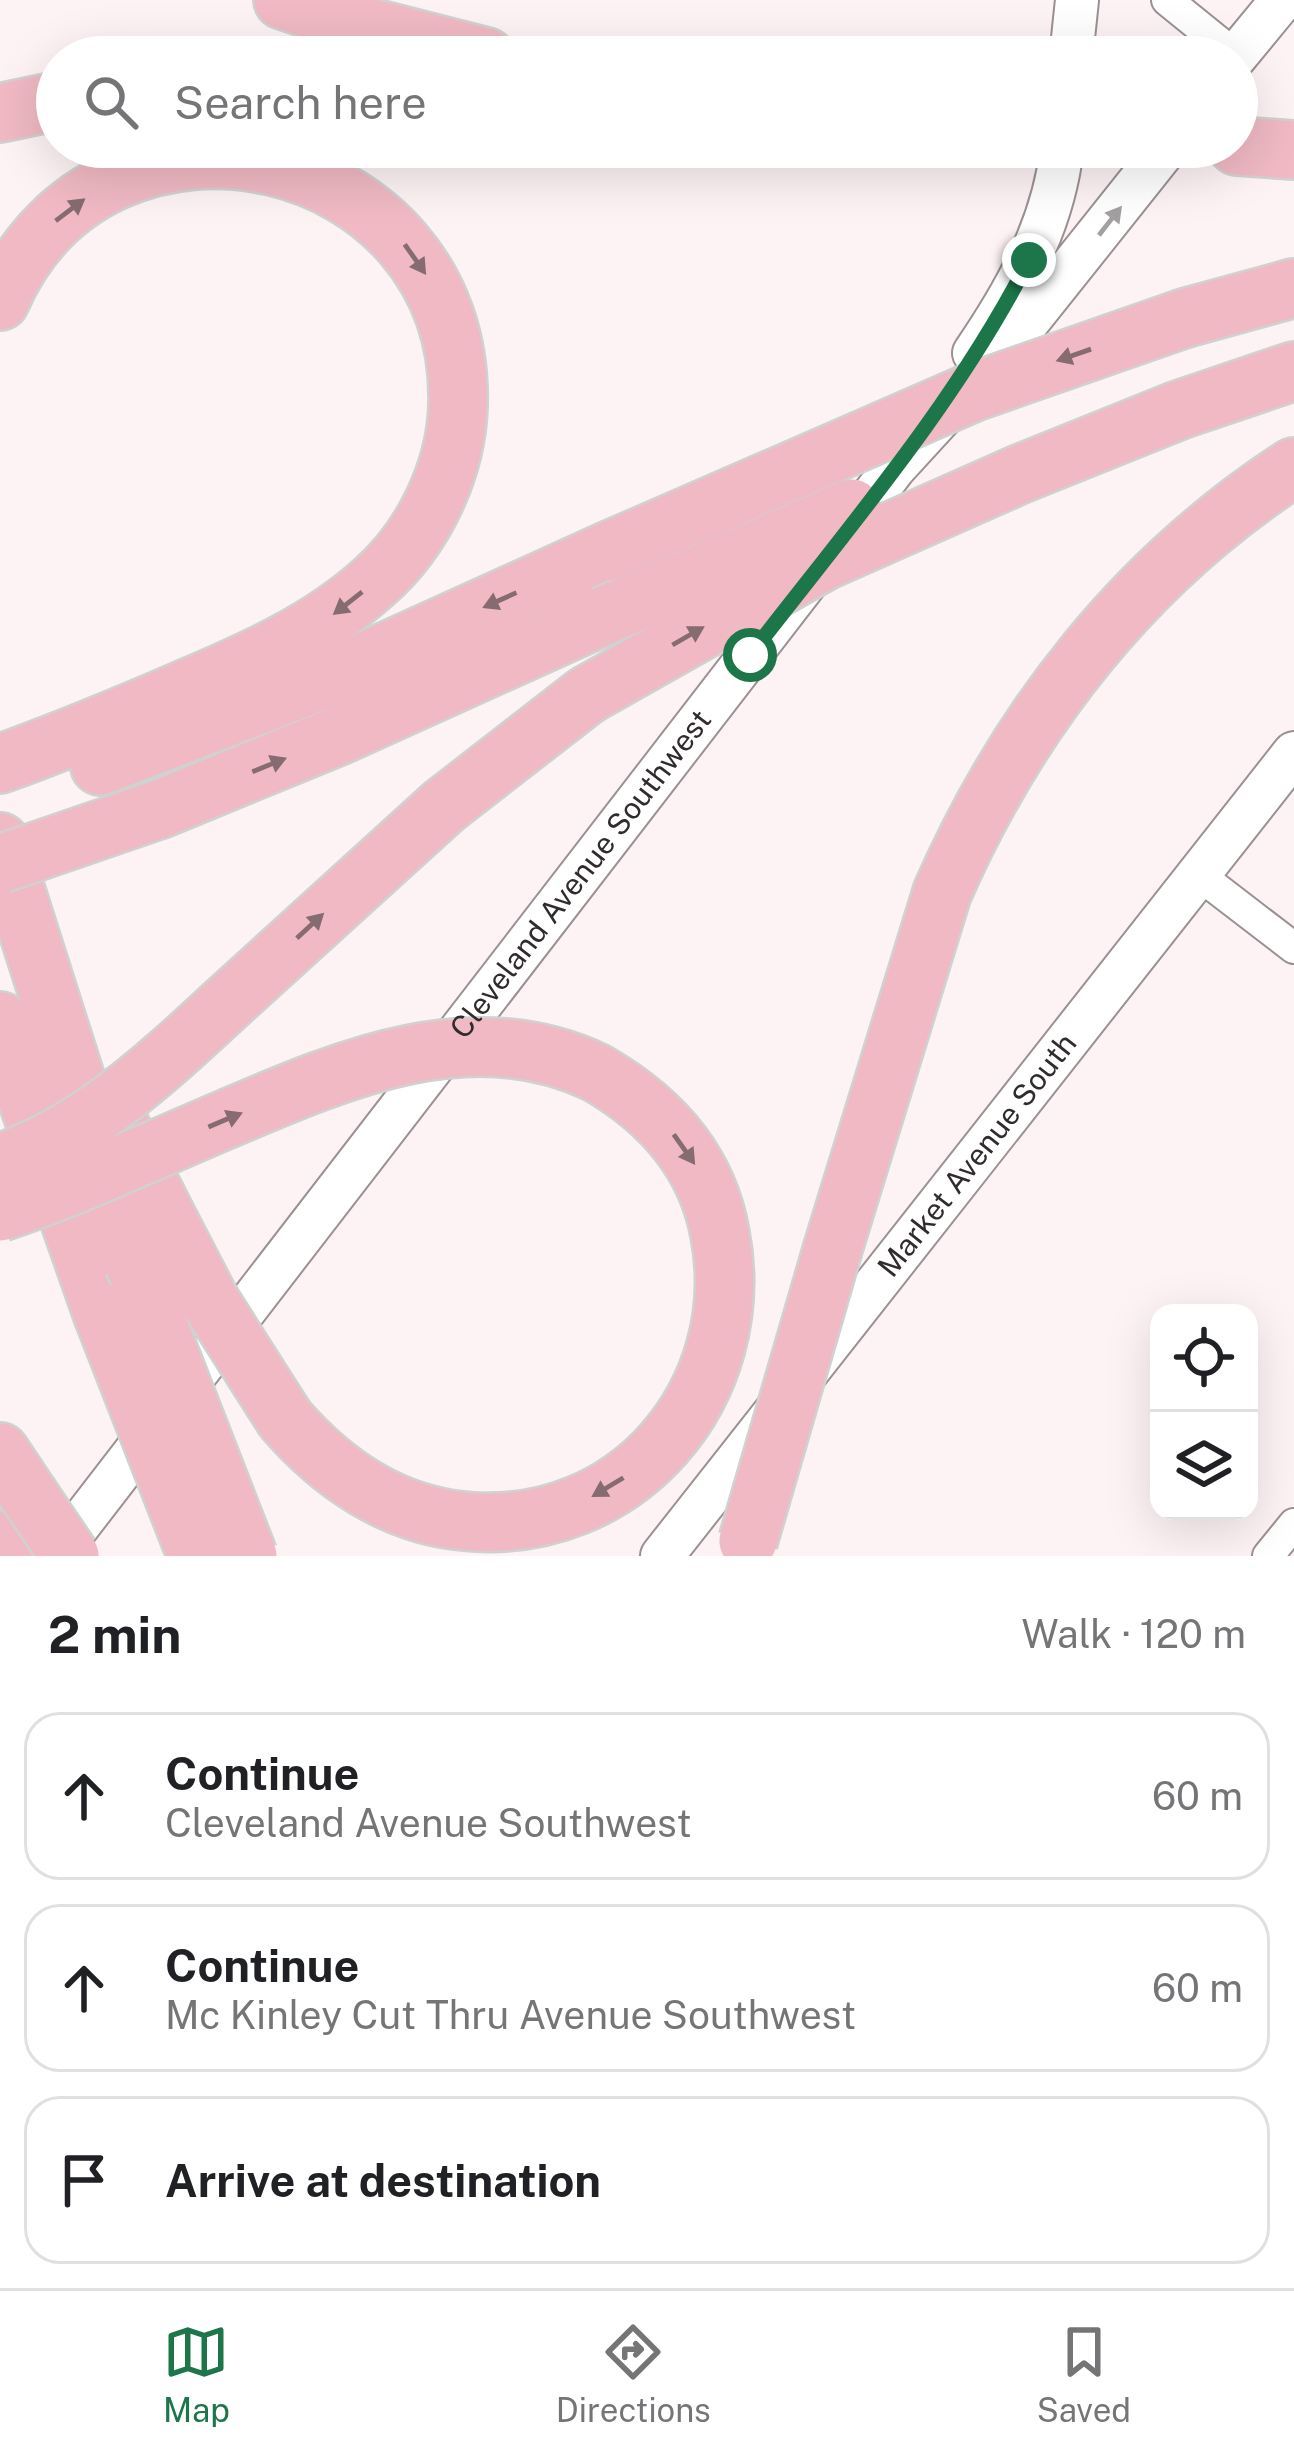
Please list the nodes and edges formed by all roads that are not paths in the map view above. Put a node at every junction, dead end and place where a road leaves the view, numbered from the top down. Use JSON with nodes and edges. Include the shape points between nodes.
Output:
{"nodes":[{"id":1,"x":283,"y":0,"type":"edge"},
{"id":2,"x":1077,"y":0,"type":"edge"},
{"id":3,"x":1167,"y":0,"type":"edge"},
{"id":4,"x":1282,"y":0,"type":"edge"},
{"id":5,"x":404,"y":36,"type":"edge"},
{"id":6,"x":1074,"y":36,"type":"edge"},
{"id":7,"x":1211,"y":36,"type":"edge"},
{"id":8,"x":1252,"y":36,"type":"edge"},
{"id":9,"x":36,"y":105,"type":"edge"},
{"id":10,"x":0,"y":113,"type":"edge"},
{"id":11,"x":155,"y":168,"type":"edge"},
{"id":12,"x":288,"y":168,"type":"edge"},
{"id":13,"x":1060,"y":168,"type":"edge"},
{"id":14,"x":1150,"y":168,"type":"edge"},
{"id":15,"x":1294,"y":288,"type":"edge"},
{"id":16,"x":0,"y":302,"type":"edge"},
{"id":17,"x":1294,"y":347,"type":"edge"},
{"id":18,"x":1294,"y":371,"type":"edge"},
{"id":19,"x":1180,"y":395,"type":"junction"},
{"id":20,"x":895,"y":467,"type":"junction"},
{"id":21,"x":1294,"y":467,"type":"edge"},
{"id":22,"x":119,"y":739,"type":"junction"},
{"id":23,"x":1294,"y":753,"type":"edge"},
{"id":24,"x":0,"y":764,"type":"edge"},
{"id":25,"x":0,"y":801,"type":"edge"},
{"id":26,"x":0,"y":842,"type":"edge"},
{"id":27,"x":0,"y":864,"type":"edge"},
{"id":28,"x":1199,"y":874,"type":"junction"},
{"id":29,"x":1294,"y":948,"type":"edge"},
{"id":30,"x":0,"y":1022,"type":"edge"},
{"id":31,"x":0,"y":1163,"type":"edge"},
{"id":32,"x":0,"y":1212,"type":"edge"},
{"id":33,"x":152,"y":1244,"type":"junction"},
{"id":34,"x":10,"y":1495,"type":"edge"},
{"id":35,"x":1294,"y":1524,"type":"edge"},
{"id":36,"x":746,"y":1549,"type":"edge"},
{"id":37,"x":16,"y":1556,"type":"edge"},
{"id":38,"x":55,"y":1556,"type":"edge"},
{"id":39,"x":70,"y":1556,"type":"edge"},
{"id":40,"x":197,"y":1556,"type":"edge"},
{"id":41,"x":248,"y":1556,"type":"edge"},
{"id":42,"x":662,"y":1556,"type":"edge"},
{"id":43,"x":1268,"y":1556,"type":"edge"}],
"edges":[{"from":1,"to":5,"type":"highway"},
{"from":2,"to":6,"type":"main road"},
{"from":3,"to":7,"type":"street"},
{"from":4,"to":8,"type":"main road"},
{"from":9,"to":10,"type":"highway"},
{"from":16,"to":11,"type":"highway","one_way":true,"via":[[22,259],[65,212]]},
{"from":12,"to":22,"type":"highway","one_way":true,"via":[[374,212],[419,262],[447,322],[457,429],[436,495],[400,554],[352,601]]},
{"from":13,"to":20,"type":"main road","via":[[1043,232],[1014,288]]},
{"from":20,"to":14,"type":"main road","name":"Cleveland Avenue Southwest","one_way":true,"via":[[1026,324]]},
{"from":15,"to":22,"type":"highway","one_way":true,"bridge":true,"via":[[973,392],[326,679]]},
{"from":17,"to":19,"type":"highway"},
{"from":18,"to":19,"type":"highway"},
{"from":27,"to":19,"type":"highway","one_way":true,"bridge":true,"via":[[340,736],[949,466]]},
{"from":31,"to":19,"type":"highway","one_way":true,"bridge":true,"via":[[118,1099],[443,806],[587,695],[824,561]]},
{"from":20,"to":38,"type":"main road","name":"Cleveland Avenue Southwest"},
{"from":21,"to":36,"type":"highway","bridge":true,"via":[[1205,531],[1072,668],[965,839],[832,1248]]},
{"from":22,"to":24,"type":"highway"},
{"from":22,"to":25,"type":"highway"},
{"from":23,"to":28,"type":"main road","name":"Market Avenue South"},
{"from":26,"to":33,"type":"highway","via":[[33,953]]},
{"from":28,"to":29,"type":"street"},
{"from":28,"to":42,"type":"main road","name":"Market Avenue South"},
{"from":30,"to":40,"type":"highway","bridge":true,"via":[[67,1222]]},
{"from":32,"to":33,"type":"highway","one_way":true,"bridge":true,"via":[[303,1087],[404,1055],[507,1047],[597,1073],[645,1105],[685,1146],[710,1196],[725,1301],[716,1354],[693,1406],[662,1447],[574,1505],[519,1520],[462,1521],[411,1509],[319,1455],[285,1419],[210,1300]]},
{"from":33,"to":41,"type":"highway","bridge":true},
{"from":34,"to":37,"type":"highway"},
{"from":34,"to":39,"type":"highway","bridge":true},
{"from":35,"to":43,"type":"street"}]}
